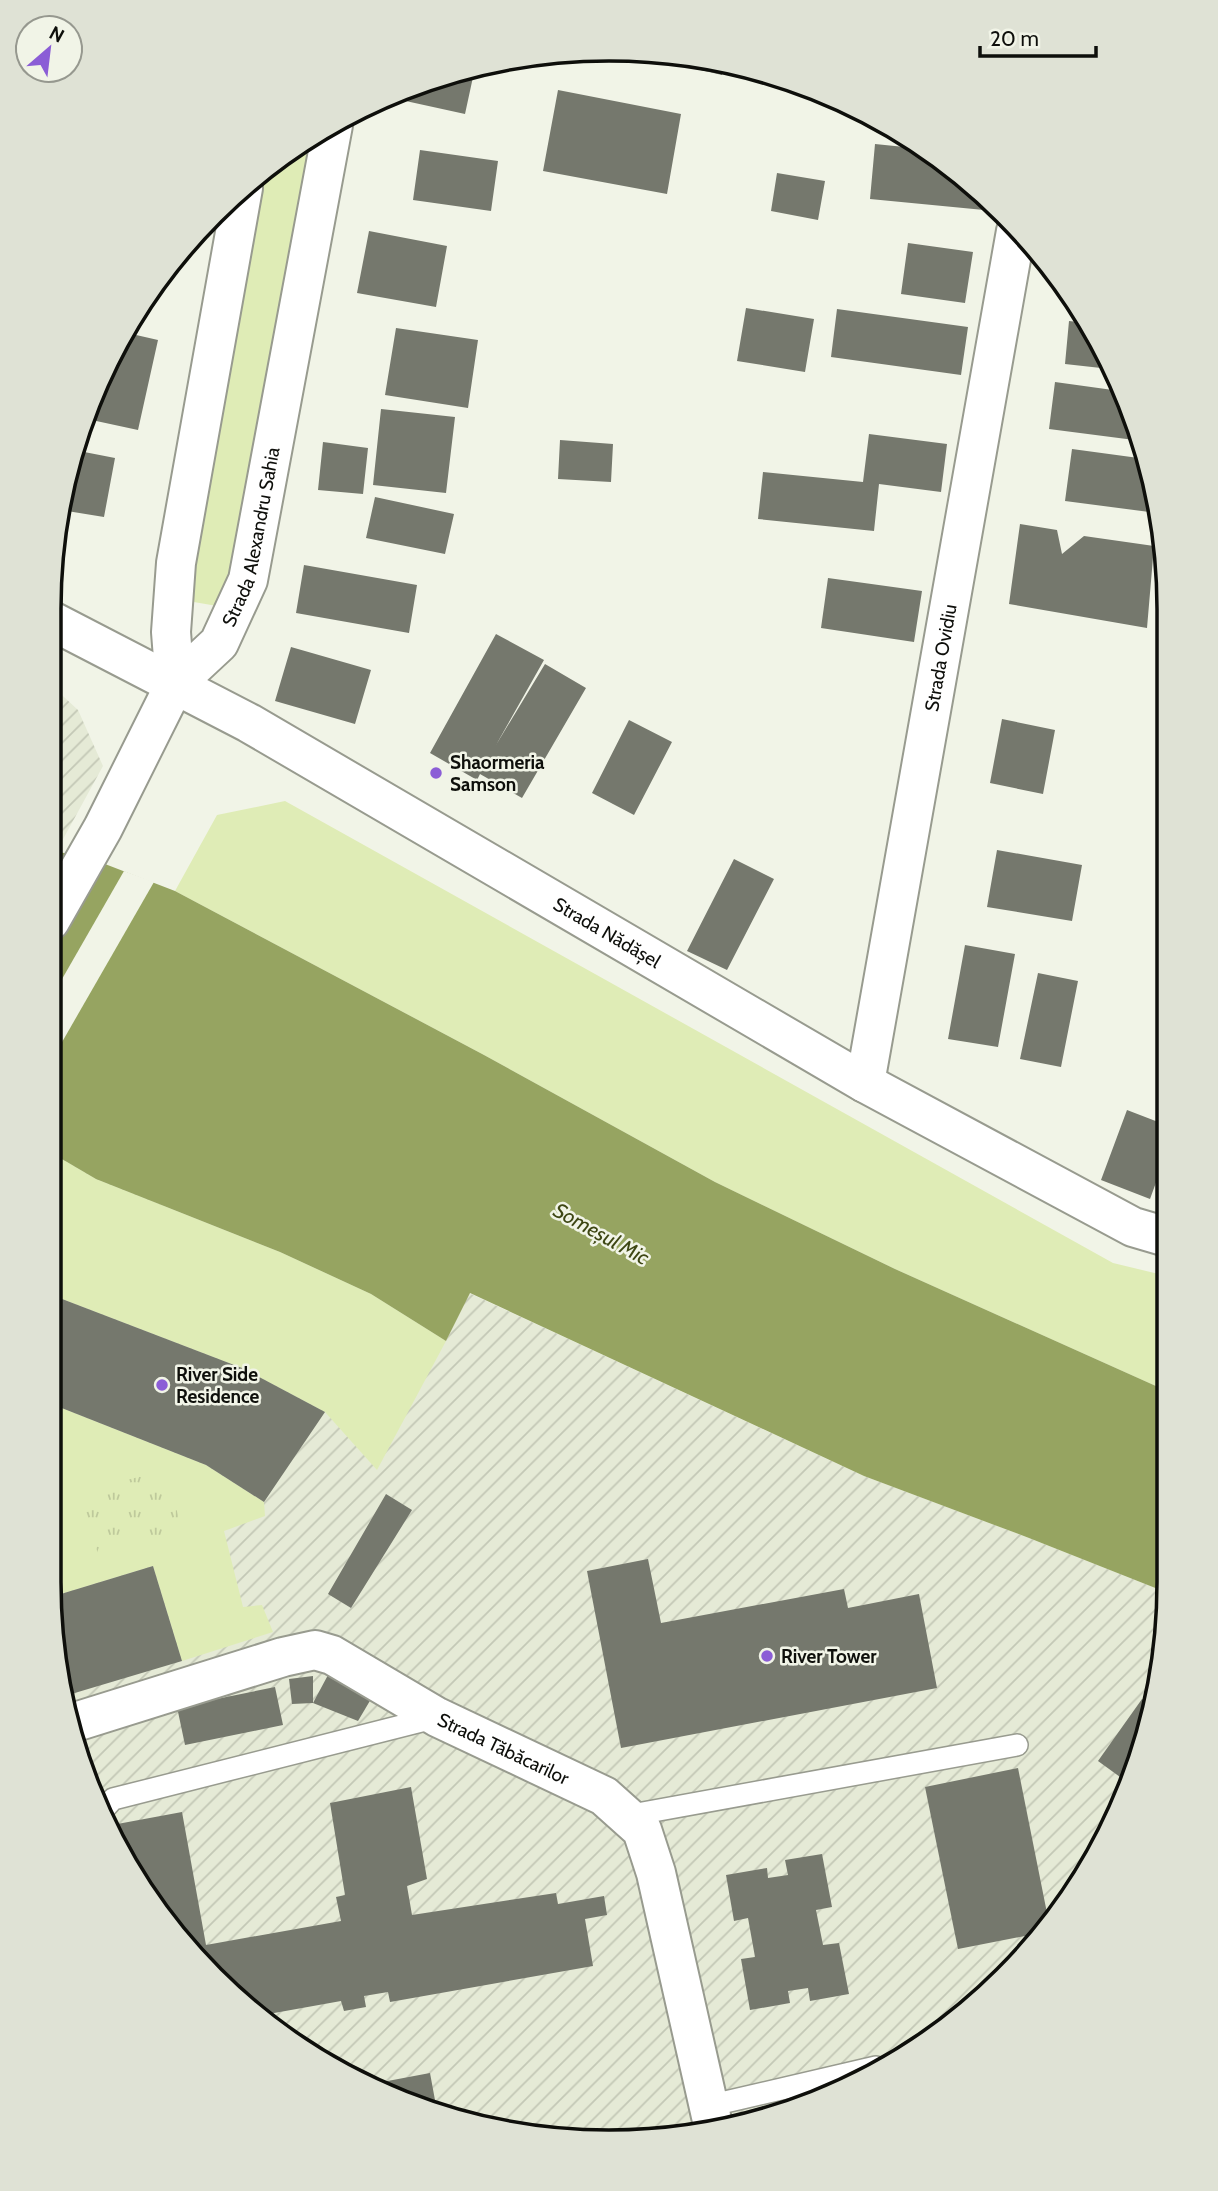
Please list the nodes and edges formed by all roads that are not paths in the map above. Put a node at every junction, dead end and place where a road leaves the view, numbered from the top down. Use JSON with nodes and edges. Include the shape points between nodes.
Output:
{"nodes":[{"id":1,"x":330,"y":138,"type":"edge"},
{"id":2,"x":240,"y":205,"type":"edge"},
{"id":3,"x":1014,"y":241,"type":"edge"},
{"id":4,"x":61,"y":626,"type":"edge"},
{"id":5,"x":175,"y":684,"type":"junction"},
{"id":6,"x":61,"y":902,"type":"edge"},
{"id":7,"x":865,"y":1083,"type":"junction"},
{"id":8,"x":1157,"y":1234,"type":"edge"},
{"id":9,"x":437,"y":1717,"type":"junction"},
{"id":10,"x":79,"y":1721,"type":"edge"},
{"id":11,"x":1017,"y":1745,"type":"dead end"},
{"id":12,"x":109,"y":1804,"type":"edge"},
{"id":13,"x":626,"y":1816,"type":"junction"},
{"id":14,"x":844,"y":2076,"type":"edge"},
{"id":15,"x":711,"y":2115,"type":"edge"}],
"edges":[{"from":1,"to":5,"type":"street","name":"Strada Alexandru Sahia","via":[[248,580],[219,643]]},
{"from":2,"to":5,"type":"street","via":[[176,563],[171,632]]},
{"from":3,"to":7,"type":"street","name":"Strada Ovidiu"},
{"from":4,"to":5,"type":"street","name":"Strada Nădășel"},
{"from":5,"to":6,"type":"street"},
{"from":5,"to":7,"type":"street","name":"Strada Nădășel"},
{"from":7,"to":8,"type":"street","name":"Strada Nădășel","via":[[1133,1227]]},
{"from":9,"to":10,"type":"street","name":"Strada Tăbăcarilor","via":[[332,1655],[314,1650]]},
{"from":9,"to":12,"type":"lane","via":[[113,1799]]},
{"from":9,"to":13,"type":"street","name":"Strada Tăbăcarilor","via":[[604,1796]]},
{"from":11,"to":13,"type":"lane"},
{"from":13,"to":15,"type":"street","name":"Strada Tăbăcarilor","via":[[642,1830],[656,1873]]},
{"from":14,"to":15,"type":"lane"}]}
